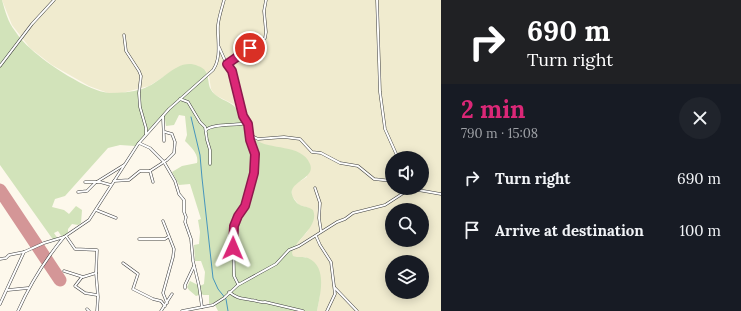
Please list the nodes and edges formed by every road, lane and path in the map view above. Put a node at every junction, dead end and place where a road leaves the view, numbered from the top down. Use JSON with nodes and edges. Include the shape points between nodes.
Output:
{"nodes":[{"id":1,"x":54,"y":0,"type":"edge"},
{"id":2,"x":224,"y":0,"type":"edge"},
{"id":3,"x":266,"y":0,"type":"edge"},
{"id":4,"x":377,"y":0,"type":"edge"},
{"id":5,"x":124,"y":35,"type":"dead end"},
{"id":6,"x":219,"y":47,"type":"junction"},
{"id":7,"x":227,"y":64,"type":"junction"},
{"id":8,"x":0,"y":66,"type":"edge"},
{"id":9,"x":180,"y":99,"type":"junction"},
{"id":10,"x":163,"y":116,"type":"junction"},
{"id":11,"x":248,"y":123,"type":"junction"},
{"id":12,"x":205,"y":131,"type":"junction"},
{"id":13,"x":165,"y":132,"type":"junction"},
{"id":14,"x":146,"y":135,"type":"junction"},
{"id":15,"x":250,"y":135,"type":"junction"},
{"id":16,"x":164,"y":141,"type":"dead end"},
{"id":17,"x":139,"y":143,"type":"junction"},
{"id":18,"x":395,"y":151,"type":"edge"},
{"id":19,"x":164,"y":162,"type":"junction"},
{"id":20,"x":125,"y":164,"type":"junction"},
{"id":21,"x":210,"y":164,"type":"dead end"},
{"id":22,"x":150,"y":171,"type":"junction"},
{"id":23,"x":385,"y":180,"type":"edge"},
{"id":24,"x":114,"y":181,"type":"junction"},
{"id":25,"x":85,"y":182,"type":"dead end"},
{"id":26,"x":96,"y":182,"type":"junction"},
{"id":27,"x":153,"y":182,"type":"dead end"},
{"id":28,"x":111,"y":185,"type":"junction"},
{"id":29,"x":315,"y":188,"type":"dead end"},
{"id":30,"x":78,"y":192,"type":"dead end"},
{"id":31,"x":429,"y":192,"type":"edge"},
{"id":32,"x":441,"y":194,"type":"edge"},
{"id":33,"x":400,"y":195,"type":"edge"},
{"id":34,"x":96,"y":210,"type":"junction"},
{"id":35,"x":116,"y":218,"type":"dead end"},
{"id":36,"x":163,"y":221,"type":"dead end"},
{"id":37,"x":321,"y":232,"type":"junction"},
{"id":38,"x":65,"y":236,"type":"junction"},
{"id":39,"x":316,"y":236,"type":"junction"},
{"id":40,"x":168,"y":237,"type":"junction"},
{"id":41,"x":312,"y":238,"type":"junction"},
{"id":42,"x":139,"y":239,"type":"dead end"},
{"id":43,"x":318,"y":242,"type":"junction"},
{"id":44,"x":24,"y":252,"type":"junction"},
{"id":45,"x":0,"y":259,"type":"edge"},
{"id":46,"x":124,"y":263,"type":"dead end"},
{"id":47,"x":194,"y":265,"type":"junction"},
{"id":48,"x":64,"y":271,"type":"dead end"},
{"id":49,"x":96,"y":273,"type":"junction"},
{"id":50,"x":82,"y":276,"type":"junction"},
{"id":51,"x":238,"y":285,"type":"junction"},
{"id":52,"x":334,"y":287,"type":"junction"},
{"id":53,"x":28,"y":288,"type":"junction"},
{"id":54,"x":184,"y":288,"type":"dead end"},
{"id":55,"x":7,"y":290,"type":"junction"},
{"id":56,"x":229,"y":292,"type":"junction"},
{"id":57,"x":172,"y":294,"type":"dead end"},
{"id":58,"x":97,"y":296,"type":"junction"},
{"id":59,"x":0,"y":302,"type":"edge"},
{"id":60,"x":167,"y":302,"type":"junction"},
{"id":61,"x":165,"y":306,"type":"junction"},
{"id":62,"x":202,"y":307,"type":"junction"},
{"id":63,"x":18,"y":311,"type":"edge"},
{"id":64,"x":97,"y":311,"type":"edge"},
{"id":65,"x":161,"y":311,"type":"edge"},
{"id":66,"x":182,"y":311,"type":"edge"},
{"id":67,"x":303,"y":311,"type":"edge"},
{"id":68,"x":327,"y":311,"type":"edge"},
{"id":69,"x":358,"y":311,"type":"edge"}],
"edges":[{"from":1,"to":8,"type":"street"},
{"from":2,"to":6,"type":"street","via":[[218,25]]},
{"from":3,"to":7,"type":"street","via":[[266,36]]},
{"from":4,"to":18,"type":"street","via":[[380,92],[385,129]]},
{"from":5,"to":14,"type":"street","via":[[126,51],[141,76],[140,107]]},
{"from":6,"to":7,"type":"street"},
{"from":6,"to":9,"type":"street","via":[[216,67]]},
{"from":7,"to":11,"type":"street","via":[[232,71],[243,116]]},
{"from":9,"to":10,"type":"street"},
{"from":9,"to":12,"type":"street","via":[[188,102],[205,127]]},
{"from":10,"to":13,"type":"street"},
{"from":10,"to":14,"type":"street"},
{"from":11,"to":12,"type":"street","via":[[239,126],[211,127]]},
{"from":11,"to":15,"type":"street"},
{"from":12,"to":21,"type":"street","via":[[210,150]]},
{"from":13,"to":16,"type":"street"},
{"from":13,"to":19,"type":"street","via":[[172,134],[175,142],[174,153]]},
{"from":14,"to":17,"type":"street"},
{"from":15,"to":23,"type":"street","via":[[258,139],[300,139],[312,152],[357,166],[374,179]]},
{"from":15,"to":51,"type":"street","via":[[255,154],[254,173],[244,208],[233,232],[234,276]]},
{"from":17,"to":19,"type":"street","via":[[150,148]]},
{"from":17,"to":20,"type":"street"},
{"from":19,"to":22,"type":"street"},
{"from":19,"to":47,"type":"street","via":[[185,203],[184,212],[192,239]]},
{"from":20,"to":24,"type":"street"},
{"from":20,"to":26,"type":"street"},
{"from":22,"to":24,"type":"street","via":[[142,170],[129,180]]},
{"from":22,"to":27,"type":"street"},
{"from":24,"to":28,"type":"street"},
{"from":25,"to":26,"type":"street"},
{"from":26,"to":28,"type":"street"},
{"from":26,"to":30,"type":"street","via":[[87,191]]},
{"from":28,"to":34,"type":"street"},
{"from":29,"to":37,"type":"street","via":[[320,203]]},
{"from":31,"to":32,"type":"street"},
{"from":33,"to":37,"type":"street","via":[[385,205],[358,211]]},
{"from":34,"to":35,"type":"street"},
{"from":34,"to":38,"type":"street","via":[[89,220]]},
{"from":36,"to":40,"type":"street"},
{"from":37,"to":39,"type":"street"},
{"from":38,"to":44,"type":"street"},
{"from":38,"to":49,"type":"street","via":[[75,249],[97,250]]},
{"from":38,"to":53,"type":"street"},
{"from":39,"to":41,"type":"street"},
{"from":39,"to":43,"type":"street"},
{"from":40,"to":42,"type":"street"},
{"from":40,"to":60,"type":"street","via":[[174,249],[163,293]]},
{"from":41,"to":43,"type":"street"},
{"from":41,"to":51,"type":"street","via":[[289,250],[271,268]]},
{"from":43,"to":52,"type":"street","via":[[331,262]]},
{"from":44,"to":45,"type":"street"},
{"from":44,"to":55,"type":"street"},
{"from":46,"to":61,"type":"street","via":[[138,274],[133,289],[161,301]]},
{"from":47,"to":54,"type":"street"},
{"from":47,"to":62,"type":"street"},
{"from":48,"to":50,"type":"street"},
{"from":49,"to":50,"type":"street"},
{"from":49,"to":58,"type":"street"},
{"from":50,"to":58,"type":"street","via":[[75,286],[85,293]]},
{"from":51,"to":56,"type":"street"},
{"from":52,"to":68,"type":"street","via":[[334,297]]},
{"from":52,"to":69,"type":"street"},
{"from":53,"to":55,"type":"street"},
{"from":53,"to":63,"type":"street"},
{"from":55,"to":59,"type":"street"},
{"from":56,"to":62,"type":"street","via":[[211,305]]},
{"from":56,"to":67,"type":"street","via":[[245,300]]},
{"from":57,"to":60,"type":"street"},
{"from":58,"to":64,"type":"street"},
{"from":60,"to":61,"type":"street"},
{"from":61,"to":65,"type":"street"},
{"from":62,"to":66,"type":"street"}]}
